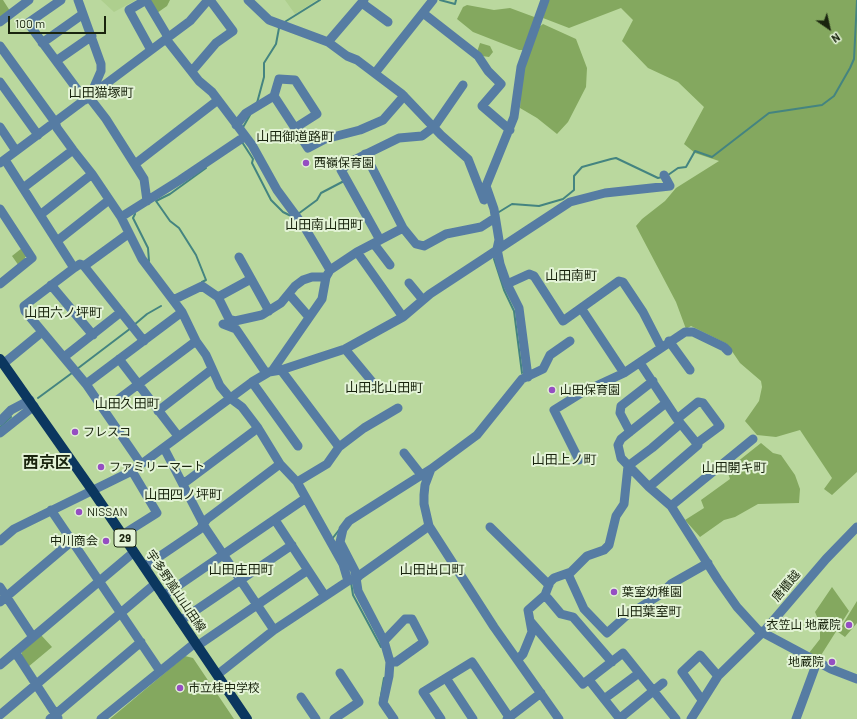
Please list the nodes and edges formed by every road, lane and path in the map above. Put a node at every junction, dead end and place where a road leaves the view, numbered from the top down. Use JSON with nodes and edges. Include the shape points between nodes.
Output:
{"nodes":[{"id":1,"x":29,"y":0,"type":"edge"},
{"id":2,"x":60,"y":0,"type":"edge"},
{"id":3,"x":78,"y":0,"type":"edge"},
{"id":4,"x":146,"y":0,"type":"edge"},
{"id":5,"x":209,"y":0,"type":"edge"},
{"id":6,"x":248,"y":0,"type":"edge"},
{"id":7,"x":433,"y":0,"type":"edge"},
{"id":8,"x":363,"y":1,"type":"edge"},
{"id":9,"x":543,"y":1,"type":"edge"},
{"id":10,"x":423,"y":13,"type":"junction"},
{"id":11,"x":83,"y":14,"type":"junction"},
{"id":12,"x":0,"y":22,"type":"edge"},
{"id":13,"x":388,"y":22,"type":"dead end"},
{"id":14,"x":92,"y":36,"type":"junction"},
{"id":15,"x":166,"y":38,"type":"junction"},
{"id":16,"x":328,"y":42,"type":"junction"},
{"id":17,"x":42,"y":43,"type":"junction"},
{"id":18,"x":0,"y":46,"type":"edge"},
{"id":19,"x":151,"y":50,"type":"junction"},
{"id":20,"x":56,"y":61,"type":"junction"},
{"id":21,"x":192,"y":71,"type":"junction"},
{"id":22,"x":375,"y":73,"type":"junction"},
{"id":23,"x":0,"y":82,"type":"edge"},
{"id":24,"x":463,"y":85,"type":"dead end"},
{"id":25,"x":274,"y":96,"type":"junction"},
{"id":26,"x":404,"y":96,"type":"junction"},
{"id":27,"x":88,"y":97,"type":"junction"},
{"id":28,"x":218,"y":100,"type":"junction"},
{"id":29,"x":55,"y":122,"type":"junction"},
{"id":30,"x":236,"y":125,"type":"junction"},
{"id":31,"x":434,"y":126,"type":"junction"},
{"id":32,"x":0,"y":127,"type":"edge"},
{"id":33,"x":295,"y":128,"type":"junction"},
{"id":34,"x":510,"y":130,"type":"junction"},
{"id":35,"x":38,"y":134,"type":"junction"},
{"id":36,"x":244,"y":137,"type":"junction"},
{"id":37,"x":73,"y":150,"type":"junction"},
{"id":38,"x":16,"y":151,"type":"junction"},
{"id":39,"x":365,"y":154,"type":"junction"},
{"id":40,"x":3,"y":162,"type":"edge"},
{"id":41,"x":138,"y":162,"type":"junction"},
{"id":42,"x":92,"y":174,"type":"junction"},
{"id":43,"x":665,"y":177,"type":"dead end"},
{"id":44,"x":23,"y":188,"type":"junction"},
{"id":45,"x":109,"y":200,"type":"junction"},
{"id":46,"x":147,"y":202,"type":"junction"},
{"id":47,"x":0,"y":209,"type":"edge"},
{"id":48,"x":40,"y":215,"type":"junction"},
{"id":49,"x":121,"y":218,"type":"junction"},
{"id":50,"x":495,"y":218,"type":"junction"},
{"id":51,"x":403,"y":228,"type":"junction"},
{"id":52,"x":128,"y":234,"type":"junction"},
{"id":53,"x":57,"y":241,"type":"junction"},
{"id":54,"x":377,"y":242,"type":"junction"},
{"id":55,"x":497,"y":248,"type":"junction"},
{"id":56,"x":357,"y":252,"type":"junction"},
{"id":57,"x":239,"y":257,"type":"dead end"},
{"id":58,"x":390,"y":264,"type":"dead end"},
{"id":59,"x":84,"y":266,"type":"junction"},
{"id":60,"x":74,"y":268,"type":"junction"},
{"id":61,"x":328,"y":273,"type":"junction"},
{"id":62,"x":251,"y":279,"type":"junction"},
{"id":63,"x":409,"y":283,"type":"dead end"},
{"id":64,"x":0,"y":284,"type":"edge"},
{"id":65,"x":507,"y":284,"type":"junction"},
{"id":66,"x":51,"y":285,"type":"junction"},
{"id":67,"x":288,"y":294,"type":"junction"},
{"id":68,"x":218,"y":297,"type":"junction"},
{"id":69,"x":173,"y":300,"type":"junction"},
{"id":70,"x":423,"y":300,"type":"junction"},
{"id":71,"x":581,"y":308,"type":"junction"},
{"id":72,"x":269,"y":311,"type":"junction"},
{"id":73,"x":121,"y":312,"type":"junction"},
{"id":74,"x":182,"y":312,"type":"junction"},
{"id":75,"x":309,"y":317,"type":"junction"},
{"id":76,"x":403,"y":317,"type":"junction"},
{"id":77,"x":223,"y":324,"type":"dead end"},
{"id":78,"x":42,"y":332,"type":"junction"},
{"id":79,"x":93,"y":335,"type":"junction"},
{"id":80,"x":144,"y":341,"type":"junction"},
{"id":81,"x":196,"y":341,"type":"junction"},
{"id":82,"x":570,"y":342,"type":"dead end"},
{"id":83,"x":665,"y":344,"type":"junction"},
{"id":84,"x":345,"y":349,"type":"junction"},
{"id":85,"x":728,"y":351,"type":"dead end"},
{"id":86,"x":64,"y":358,"type":"junction"},
{"id":87,"x":119,"y":359,"type":"junction"},
{"id":88,"x":640,"y":363,"type":"junction"},
{"id":89,"x":3,"y":367,"type":"edge"},
{"id":90,"x":211,"y":370,"type":"junction"},
{"id":91,"x":690,"y":370,"type":"dead end"},
{"id":92,"x":273,"y":371,"type":"junction"},
{"id":93,"x":624,"y":373,"type":"junction"},
{"id":94,"x":528,"y":377,"type":"junction"},
{"id":95,"x":653,"y":381,"type":"junction"},
{"id":96,"x":252,"y":382,"type":"junction"},
{"id":97,"x":86,"y":384,"type":"junction"},
{"id":98,"x":374,"y":384,"type":"dead end"},
{"id":99,"x":139,"y":386,"type":"junction"},
{"id":100,"x":230,"y":398,"type":"junction"},
{"id":101,"x":32,"y":403,"type":"junction"},
{"id":102,"x":666,"y":403,"type":"junction"},
{"id":103,"x":398,"y":408,"type":"dead end"},
{"id":104,"x":104,"y":410,"type":"junction"},
{"id":105,"x":158,"y":411,"type":"junction"},
{"id":106,"x":0,"y":421,"type":"edge"},
{"id":107,"x":679,"y":421,"type":"junction"},
{"id":108,"x":258,"y":428,"type":"junction"},
{"id":109,"x":630,"y":432,"type":"junction"},
{"id":110,"x":0,"y":433,"type":"edge"},
{"id":111,"x":178,"y":436,"type":"junction"},
{"id":112,"x":752,"y":438,"type":"dead end"},
{"id":113,"x":697,"y":443,"type":"junction"},
{"id":114,"x":298,"y":446,"type":"dead end"},
{"id":115,"x":339,"y":447,"type":"junction"},
{"id":116,"x":164,"y":448,"type":"junction"},
{"id":117,"x":404,"y":453,"type":"dead end"},
{"id":118,"x":579,"y":460,"type":"dead end"},
{"id":119,"x":141,"y":464,"type":"junction"},
{"id":120,"x":280,"y":464,"type":"junction"},
{"id":121,"x":628,"y":466,"type":"junction"},
{"id":122,"x":431,"y":469,"type":"junction"},
{"id":123,"x":132,"y":471,"type":"junction"},
{"id":124,"x":422,"y":476,"type":"junction"},
{"id":125,"x":297,"y":482,"type":"junction"},
{"id":126,"x":183,"y":484,"type":"junction"},
{"id":127,"x":649,"y":487,"type":"junction"},
{"id":128,"x":92,"y":490,"type":"junction"},
{"id":129,"x":306,"y":498,"type":"junction"},
{"id":130,"x":671,"y":506,"type":"junction"},
{"id":131,"x":51,"y":510,"type":"junction"},
{"id":132,"x":275,"y":520,"type":"junction"},
{"id":133,"x":203,"y":524,"type":"junction"},
{"id":134,"x":429,"y":526,"type":"junction"},
{"id":135,"x":490,"y":527,"type":"dead end"},
{"id":136,"x":857,"y":527,"type":"edge"},
{"id":137,"x":122,"y":535,"type":"junction"},
{"id":138,"x":0,"y":541,"type":"edge"},
{"id":139,"x":72,"y":541,"type":"junction"},
{"id":140,"x":292,"y":545,"type":"junction"},
{"id":141,"x":134,"y":552,"type":"junction"},
{"id":142,"x":223,"y":555,"type":"junction"},
{"id":143,"x":708,"y":563,"type":"junction"},
{"id":144,"x":144,"y":567,"type":"junction"},
{"id":145,"x":308,"y":570,"type":"junction"},
{"id":146,"x":568,"y":574,"type":"junction"},
{"id":147,"x":240,"y":580,"type":"junction"},
{"id":148,"x":352,"y":580,"type":"junction"},
{"id":149,"x":99,"y":581,"type":"junction"},
{"id":150,"x":155,"y":584,"type":"junction"},
{"id":151,"x":549,"y":585,"type":"junction"},
{"id":152,"x":0,"y":587,"type":"edge"},
{"id":153,"x":545,"y":595,"type":"junction"},
{"id":154,"x":163,"y":596,"type":"junction"},
{"id":155,"x":325,"y":596,"type":"junction"},
{"id":156,"x":3,"y":599,"type":"edge"},
{"id":157,"x":257,"y":605,"type":"junction"},
{"id":158,"x":121,"y":613,"type":"junction"},
{"id":159,"x":180,"y":621,"type":"junction"},
{"id":160,"x":530,"y":621,"type":"junction"},
{"id":161,"x":274,"y":630,"type":"junction"},
{"id":162,"x":762,"y":632,"type":"junction"},
{"id":163,"x":33,"y":637,"type":"junction"},
{"id":164,"x":384,"y":641,"type":"junction"},
{"id":165,"x":141,"y":642,"type":"junction"},
{"id":166,"x":196,"y":644,"type":"junction"},
{"id":167,"x":15,"y":652,"type":"junction"},
{"id":168,"x":518,"y":659,"type":"junction"},
{"id":169,"x":390,"y":662,"type":"junction"},
{"id":170,"x":612,"y":662,"type":"junction"},
{"id":171,"x":817,"y":662,"type":"junction"},
{"id":172,"x":0,"y":665,"type":"edge"},
{"id":173,"x":160,"y":671,"type":"junction"},
{"id":174,"x":340,"y":673,"type":"dead end"},
{"id":175,"x":639,"y":673,"type":"junction"},
{"id":176,"x":217,"y":675,"type":"junction"},
{"id":177,"x":718,"y":676,"type":"junction"},
{"id":178,"x":446,"y":678,"type":"junction"},
{"id":179,"x":857,"y":679,"type":"edge"},
{"id":180,"x":589,"y":680,"type":"junction"},
{"id":181,"x":664,"y":683,"type":"dead end"},
{"id":182,"x":36,"y":684,"type":"junction"},
{"id":183,"x":653,"y":691,"type":"junction"},
{"id":184,"x":541,"y":693,"type":"junction"},
{"id":185,"x":301,"y":697,"type":"dead end"},
{"id":186,"x":604,"y":699,"type":"junction"},
{"id":187,"x":702,"y":700,"type":"junction"},
{"id":188,"x":0,"y":715,"type":"edge"},
{"id":189,"x":55,"y":717,"type":"edge"},
{"id":190,"x":508,"y":718,"type":"edge"},
{"id":191,"x":101,"y":719,"type":"edge"},
{"id":192,"x":247,"y":719,"type":"edge"},
{"id":193,"x":316,"y":719,"type":"edge"},
{"id":194,"x":334,"y":719,"type":"edge"},
{"id":195,"x":394,"y":719,"type":"edge"},
{"id":196,"x":441,"y":719,"type":"edge"},
{"id":197,"x":473,"y":719,"type":"edge"},
{"id":198,"x":559,"y":719,"type":"edge"},
{"id":199,"x":620,"y":719,"type":"edge"},
{"id":200,"x":676,"y":719,"type":"edge"},
{"id":201,"x":691,"y":719,"type":"edge"},
{"id":202,"x":796,"y":719,"type":"edge"}],
"edges":[{"from":1,"to":12,"type":"street"},
{"from":2,"to":17,"type":"street","via":[[28,23]]},
{"from":3,"to":11,"type":"street"},
{"from":4,"to":15,"type":"street"},
{"from":4,"to":19,"type":"street","via":[[129,10]]},
{"from":5,"to":15,"type":"street","via":[[190,21]]},
{"from":5,"to":21,"type":"street","via":[[233,31],[216,43]]},
{"from":6,"to":16,"type":"street","via":[[269,20]]},
{"from":7,"to":10,"type":"street"},
{"from":8,"to":13,"type":"street"},
{"from":8,"to":16,"type":"street"},
{"from":9,"to":34,"type":"street","via":[[520,67]]},
{"from":10,"to":22,"type":"street"},
{"from":10,"to":34,"type":"street","via":[[478,56],[501,84],[482,106]]},
{"from":11,"to":14,"type":"street"},
{"from":11,"to":17,"type":"street"},
{"from":14,"to":20,"type":"street"},
{"from":14,"to":27,"type":"street","via":[[101,71]]},
{"from":15,"to":19,"type":"street"},
{"from":15,"to":21,"type":"street"},
{"from":16,"to":22,"type":"street"},
{"from":17,"to":20,"type":"street"},
{"from":18,"to":29,"type":"street"},
{"from":19,"to":27,"type":"street"},
{"from":20,"to":27,"type":"street"},
{"from":21,"to":28,"type":"street"},
{"from":22,"to":26,"type":"street"},
{"from":23,"to":35,"type":"street"},
{"from":24,"to":31,"type":"street"},
{"from":25,"to":30,"type":"street","via":[[246,113]]},
{"from":25,"to":33,"type":"street"},
{"from":25,"to":33,"type":"street","via":[[279,79],[295,80],[317,114]]},
{"from":26,"to":31,"type":"street"},
{"from":26,"to":33,"type":"street","via":[[383,120],[360,130],[325,139],[308,148]]},
{"from":27,"to":29,"type":"street"},
{"from":27,"to":41,"type":"street"},
{"from":28,"to":30,"type":"street"},
{"from":28,"to":41,"type":"street"},
{"from":29,"to":35,"type":"street"},
{"from":29,"to":37,"type":"street"},
{"from":30,"to":36,"type":"street"},
{"from":31,"to":39,"type":"street","via":[[422,136],[399,138]]},
{"from":31,"to":50,"type":"street","via":[[468,159],[488,208]]},
{"from":32,"to":38,"type":"street"},
{"from":34,"to":50,"type":"street","via":[[486,186]]},
{"from":35,"to":38,"type":"street"},
{"from":36,"to":46,"type":"street"},
{"from":36,"to":61,"type":"street","via":[[252,145],[277,190],[305,228]]},
{"from":37,"to":42,"type":"street"},
{"from":37,"to":44,"type":"street"},
{"from":38,"to":40,"type":"street"},
{"from":39,"to":51,"type":"street"},
{"from":39,"to":54,"type":"street","via":[[341,170]]},
{"from":40,"to":44,"type":"street"},
{"from":41,"to":46,"type":"street","via":[[144,179]]},
{"from":42,"to":45,"type":"street"},
{"from":42,"to":48,"type":"street"},
{"from":43,"to":55,"type":"street","via":[[670,186],[605,193],[570,202]]},
{"from":44,"to":48,"type":"street"},
{"from":45,"to":49,"type":"street"},
{"from":45,"to":53,"type":"street"},
{"from":46,"to":49,"type":"street"},
{"from":47,"to":64,"type":"street","via":[[32,258],[7,281]]},
{"from":48,"to":53,"type":"street"},
{"from":49,"to":52,"type":"street"},
{"from":50,"to":51,"type":"street","via":[[481,227],[446,234],[424,246],[416,244]]},
{"from":50,"to":55,"type":"street","via":[[499,240]]},
{"from":51,"to":54,"type":"street"},
{"from":52,"to":59,"type":"street"},
{"from":52,"to":69,"type":"street","via":[[142,259]]},
{"from":53,"to":60,"type":"street"},
{"from":54,"to":56,"type":"street"},
{"from":54,"to":58,"type":"street"},
{"from":55,"to":65,"type":"street"},
{"from":55,"to":70,"type":"street"},
{"from":56,"to":61,"type":"street"},
{"from":56,"to":76,"type":"street"},
{"from":57,"to":62,"type":"street"},
{"from":59,"to":60,"type":"street","via":[[80,264]]},
{"from":59,"to":73,"type":"street"},
{"from":60,"to":66,"type":"street"},
{"from":61,"to":67,"type":"street","via":[[303,280]]},
{"from":61,"to":75,"type":"street","via":[[322,299]]},
{"from":62,"to":68,"type":"street"},
{"from":62,"to":72,"type":"street"},
{"from":63,"to":70,"type":"street"},
{"from":65,"to":71,"type":"street","via":[[529,274],[534,276],[563,321]]},
{"from":65,"to":94,"type":"street","via":[[519,308]]},
{"from":66,"to":78,"type":"street","via":[[24,306],[25,311]]},
{"from":66,"to":79,"type":"street"},
{"from":67,"to":72,"type":"street","via":[[281,303]]},
{"from":67,"to":75,"type":"street"},
{"from":68,"to":69,"type":"street","via":[[202,286]]},
{"from":68,"to":72,"type":"street","via":[[229,319],[235,321]]},
{"from":69,"to":74,"type":"street"},
{"from":70,"to":76,"type":"street"},
{"from":71,"to":83,"type":"street","via":[[619,281],[623,282]]},
{"from":71,"to":93,"type":"street"},
{"from":73,"to":79,"type":"street"},
{"from":73,"to":80,"type":"street"},
{"from":74,"to":80,"type":"street"},
{"from":74,"to":81,"type":"street"},
{"from":75,"to":92,"type":"street"},
{"from":76,"to":84,"type":"street"},
{"from":77,"to":92,"type":"street","via":[[236,329]]},
{"from":78,"to":86,"type":"street"},
{"from":78,"to":89,"type":"street"},
{"from":79,"to":86,"type":"street"},
{"from":80,"to":87,"type":"street"},
{"from":81,"to":90,"type":"street","via":[[206,355]]},
{"from":81,"to":99,"type":"street"},
{"from":82,"to":94,"type":"street","via":[[550,355],[543,369]]},
{"from":83,"to":85,"type":"street","via":[[686,332],[693,332]]},
{"from":83,"to":88,"type":"street"},
{"from":83,"to":91,"type":"street"},
{"from":84,"to":92,"type":"street"},
{"from":84,"to":98,"type":"street"},
{"from":86,"to":97,"type":"street"},
{"from":87,"to":97,"type":"street"},
{"from":87,"to":99,"type":"street"},
{"from":88,"to":93,"type":"street"},
{"from":88,"to":95,"type":"street"},
{"from":89,"to":101,"type":"main road","name":"宇多野嵐山山田線","number":"29"},
{"from":90,"to":100,"type":"street"},
{"from":90,"to":105,"type":"street"},
{"from":92,"to":96,"type":"street"},
{"from":92,"to":115,"type":"street"},
{"from":93,"to":118,"type":"street","via":[[583,392],[554,410]]},
{"from":94,"to":122,"type":"street","via":[[522,379],[477,435]]},
{"from":95,"to":102,"type":"street"},
{"from":95,"to":109,"type":"street","via":[[622,406],[620,413]]},
{"from":96,"to":100,"type":"street"},
{"from":96,"to":114,"type":"street"},
{"from":97,"to":104,"type":"street"},
{"from":99,"to":104,"type":"street"},
{"from":99,"to":105,"type":"street"},
{"from":100,"to":108,"type":"street","via":[[242,407]]},
{"from":100,"to":111,"type":"street"},
{"from":101,"to":106,"type":"street","via":[[10,410]]},
{"from":101,"to":110,"type":"street"},
{"from":101,"to":128,"type":"main road","name":"宇多野嵐山山田線","number":"29"},
{"from":102,"to":107,"type":"street"},
{"from":102,"to":109,"type":"street"},
{"from":103,"to":115,"type":"street","via":[[382,416]]},
{"from":104,"to":119,"type":"street"},
{"from":105,"to":111,"type":"street"},
{"from":107,"to":113,"type":"street"},
{"from":107,"to":113,"type":"street","via":[[698,402],[703,403],[720,426]]},
{"from":107,"to":121,"type":"street","via":[[652,448]]},
{"from":108,"to":120,"type":"street"},
{"from":108,"to":126,"type":"street"},
{"from":109,"to":121,"type":"street","via":[[618,445],[621,458]]},
{"from":111,"to":116,"type":"street"},
{"from":112,"to":130,"type":"street"},
{"from":113,"to":127,"type":"street","via":[[698,445]]},
{"from":115,"to":125,"type":"street","via":[[327,464]]},
{"from":116,"to":119,"type":"street"},
{"from":116,"to":126,"type":"street"},
{"from":117,"to":124,"type":"street"},
{"from":119,"to":123,"type":"street"},
{"from":120,"to":125,"type":"street"},
{"from":120,"to":133,"type":"street"},
{"from":121,"to":127,"type":"street"},
{"from":121,"to":146,"type":"street","via":[[624,504],[616,516],[608,545],[599,553],[587,556]]},
{"from":122,"to":124,"type":"street"},
{"from":122,"to":134,"type":"street","via":[[424,495]]},
{"from":123,"to":128,"type":"street"},
{"from":123,"to":137,"type":"street","via":[[157,513]]},
{"from":124,"to":148,"type":"street","via":[[349,522],[343,529],[340,542],[355,571]]},
{"from":125,"to":129,"type":"street"},
{"from":126,"to":133,"type":"street"},
{"from":127,"to":130,"type":"street"},
{"from":128,"to":131,"type":"street"},
{"from":128,"to":137,"type":"main road","name":"宇多野嵐山山田線","number":"29"},
{"from":129,"to":132,"type":"street"},
{"from":129,"to":148,"type":"street"},
{"from":130,"to":143,"type":"street"},
{"from":131,"to":138,"type":"street","via":[[14,529]]},
{"from":131,"to":139,"type":"street"},
{"from":132,"to":140,"type":"street"},
{"from":132,"to":142,"type":"street"},
{"from":133,"to":142,"type":"street"},
{"from":133,"to":144,"type":"street","via":[[200,529]]},
{"from":134,"to":148,"type":"street"},
{"from":134,"to":168,"type":"street","via":[[494,627]]},
{"from":135,"to":151,"type":"street"},
{"from":136,"to":162,"type":"street","name":"唐櫃越"},
{"from":137,"to":141,"type":"main road","name":"宇多野嵐山山田線","number":"29"},
{"from":139,"to":149,"type":"street"},
{"from":139,"to":156,"type":"street"},
{"from":140,"to":145,"type":"street"},
{"from":140,"to":147,"type":"street"},
{"from":141,"to":144,"type":"main road","name":"宇多野嵐山山田線","number":"29"},
{"from":141,"to":149,"type":"street"},
{"from":142,"to":147,"type":"street"},
{"from":142,"to":154,"type":"street"},
{"from":143,"to":146,"type":"street","via":[[672,584],[626,616],[607,633],[584,609]]},
{"from":143,"to":162,"type":"street","via":[[737,607]]},
{"from":144,"to":150,"type":"main road","name":"宇多野嵐山山田線","number":"29"},
{"from":145,"to":155,"type":"street"},
{"from":145,"to":157,"type":"street"},
{"from":146,"to":151,"type":"street","via":[[554,578]]},
{"from":147,"to":157,"type":"street"},
{"from":147,"to":159,"type":"street"},
{"from":148,"to":155,"type":"street"},
{"from":148,"to":164,"type":"street"},
{"from":149,"to":158,"type":"street"},
{"from":149,"to":163,"type":"street"},
{"from":150,"to":154,"type":"main road","name":"宇多野嵐山山田線","number":"29"},
{"from":150,"to":158,"type":"street"},
{"from":151,"to":153,"type":"street"},
{"from":152,"to":156,"type":"street"},
{"from":153,"to":160,"type":"street","via":[[528,610]]},
{"from":153,"to":170,"type":"street","via":[[561,614],[573,617]]},
{"from":154,"to":159,"type":"main road","name":"宇多野嵐山山田線","number":"29"},
{"from":155,"to":161,"type":"street"},
{"from":156,"to":163,"type":"street"},
{"from":157,"to":161,"type":"street"},
{"from":157,"to":166,"type":"street"},
{"from":158,"to":165,"type":"street"},
{"from":158,"to":182,"type":"street"},
{"from":159,"to":166,"type":"main road","name":"宇多野嵐山山田線","number":"29"},
{"from":160,"to":168,"type":"street","via":[[532,632],[529,642]]},
{"from":160,"to":180,"type":"street","via":[[583,684]]},
{"from":161,"to":176,"type":"street"},
{"from":162,"to":171,"type":"street"},
{"from":162,"to":177,"type":"street","name":"唐櫃越"},
{"from":163,"to":167,"type":"street"},
{"from":164,"to":169,"type":"street"},
{"from":164,"to":169,"type":"street","via":[[405,619],[412,619],[424,642],[396,662]]},
{"from":165,"to":173,"type":"street"},
{"from":165,"to":189,"type":"street"},
{"from":166,"to":173,"type":"street"},
{"from":166,"to":176,"type":"main road","name":"宇多野嵐山山田線","number":"29"},
{"from":167,"to":172,"type":"street"},
{"from":167,"to":182,"type":"street"},
{"from":168,"to":184,"type":"street"},
{"from":169,"to":195,"type":"street","via":[[383,703]]},
{"from":170,"to":175,"type":"street","via":[[623,653]]},
{"from":170,"to":180,"type":"street"},
{"from":171,"to":179,"type":"street"},
{"from":171,"to":202,"type":"street"},
{"from":173,"to":191,"type":"street"},
{"from":174,"to":194,"type":"street","via":[[359,702]]},
{"from":175,"to":183,"type":"street"},
{"from":175,"to":186,"type":"street"},
{"from":176,"to":192,"type":"main road","name":"宇多野嵐山山田線","number":"29"},
{"from":177,"to":187,"type":"street","name":"唐櫃越"},
{"from":177,"to":187,"type":"street","via":[[700,655],[682,672]]},
{"from":178,"to":190,"type":"street","via":[[472,662]]},
{"from":178,"to":196,"type":"street","via":[[423,692]]},
{"from":178,"to":197,"type":"street"},
{"from":180,"to":186,"type":"street"},
{"from":181,"to":183,"type":"street"},
{"from":182,"to":188,"type":"street"},
{"from":182,"to":189,"type":"street"},
{"from":183,"to":199,"type":"street"},
{"from":183,"to":200,"type":"street"},
{"from":184,"to":190,"type":"street"},
{"from":184,"to":198,"type":"street"},
{"from":185,"to":193,"type":"street"},
{"from":186,"to":199,"type":"street"},
{"from":187,"to":201,"type":"street","name":"唐櫃越"}]}
